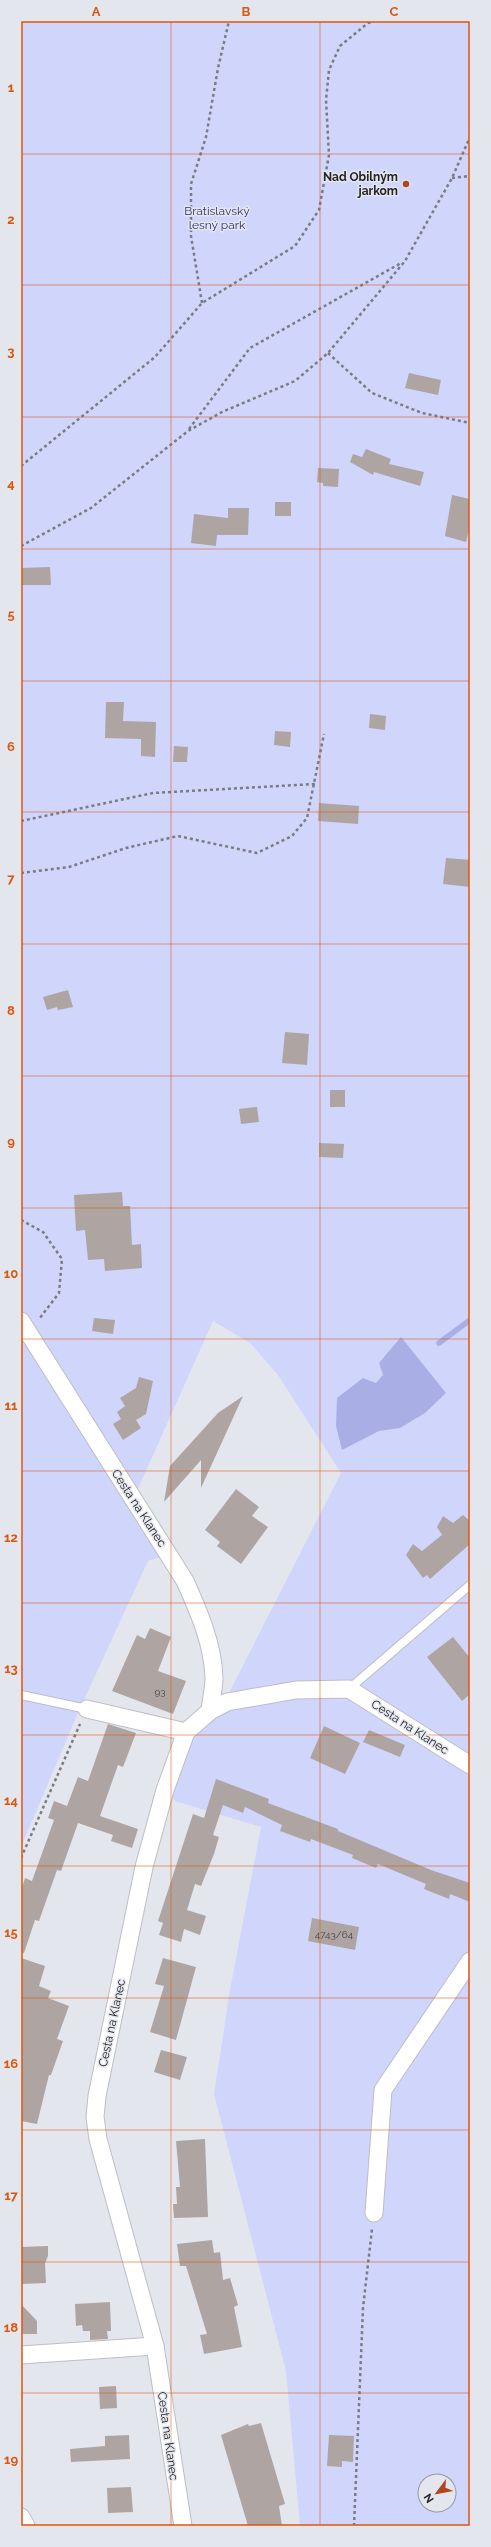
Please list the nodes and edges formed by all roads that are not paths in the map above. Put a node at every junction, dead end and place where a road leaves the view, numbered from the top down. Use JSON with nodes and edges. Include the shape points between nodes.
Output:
{"nodes":[{"id":1,"x":25,"y":1326,"type":"edge"},
{"id":2,"x":470,"y":1585,"type":"edge"},
{"id":3,"x":349,"y":1689,"type":"junction"},
{"id":4,"x":21,"y":1695,"type":"edge"},
{"id":5,"x":87,"y":1709,"type":"joint"},
{"id":6,"x":210,"y":1711,"type":"junction"},
{"id":7,"x":186,"y":1732,"type":"junction"},
{"id":8,"x":470,"y":1765,"type":"edge"},
{"id":9,"x":470,"y":1961,"type":"edge"},
{"id":10,"x":374,"y":2213,"type":"road end"},
{"id":11,"x":155,"y":2346,"type":"junction"},
{"id":12,"x":21,"y":2355,"type":"edge"},
{"id":13,"x":21,"y":2517,"type":"edge"},
{"id":14,"x":26,"y":2526,"type":"edge"},
{"id":15,"x":183,"y":2526,"type":"edge"}],
"edges":[{"from":1,"to":6,"type":"street","name":"Cesta na Klanec","via":[[168,1554],[198,1610],[210,1646],[214,1678]]},
{"from":2,"to":3,"type":"lane"},
{"from":3,"to":6,"type":"street","via":[[296,1690],[227,1702]]},
{"from":3,"to":8,"type":"street","name":"Cesta na Klanec"},
{"from":4,"to":5,"type":"lane"},
{"from":5,"to":7,"type":"street"},
{"from":6,"to":7,"type":"street"},
{"from":7,"to":11,"type":"street","name":"Cesta na Klanec","via":[[151,1838],[105,2054],[95,2117],[98,2139]]},
{"from":9,"to":10,"type":"street","via":[[383,2090]]},
{"from":11,"to":12,"type":"street"},
{"from":11,"to":15,"type":"street","name":"Cesta na Klanec"},
{"from":13,"to":14,"type":"street"}]}
